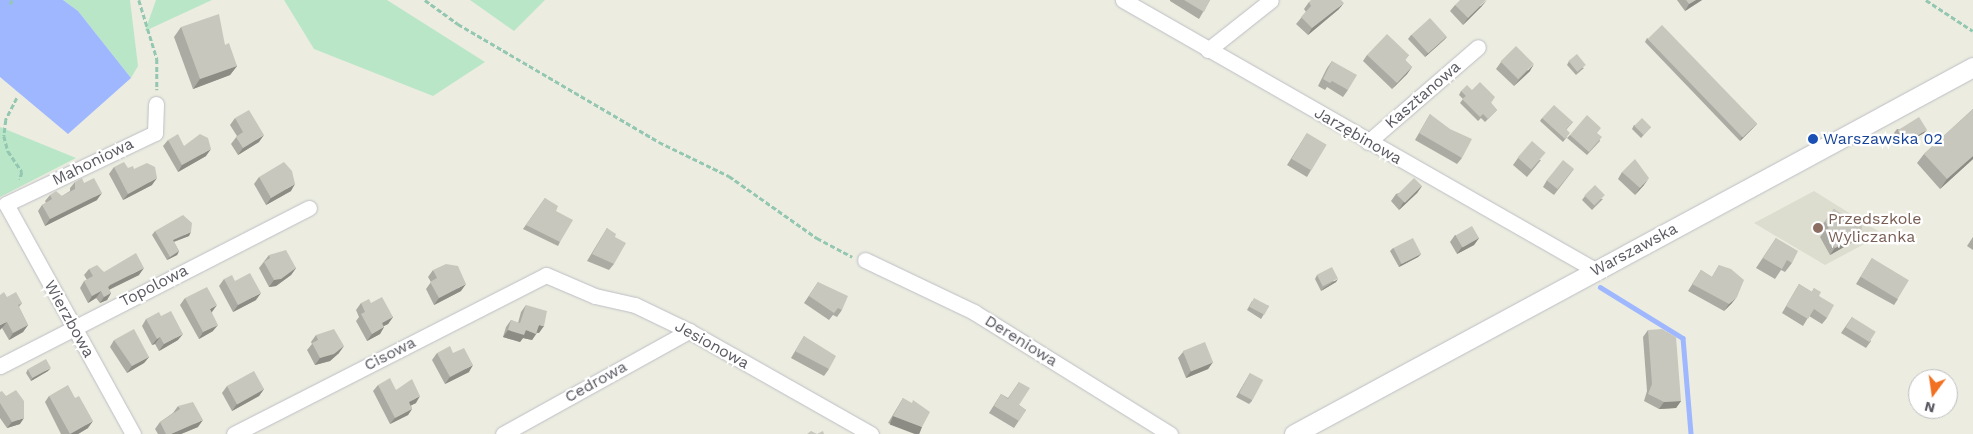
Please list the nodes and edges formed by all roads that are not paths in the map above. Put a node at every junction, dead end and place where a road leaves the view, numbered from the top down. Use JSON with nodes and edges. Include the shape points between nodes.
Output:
{"nodes":[{"id":1,"x":1123,"y":0,"type":"edge"},
{"id":2,"x":1271,"y":0,"type":"edge"},
{"id":3,"x":1478,"y":47,"type":"dead end"},
{"id":4,"x":1208,"y":50,"type":"junction"},
{"id":5,"x":1973,"y":67,"type":"edge"},
{"id":6,"x":156,"y":104,"type":"road end"},
{"id":7,"x":1368,"y":142,"type":"junction"},
{"id":8,"x":7,"y":202,"type":"edge"},
{"id":9,"x":309,"y":208,"type":"dead end"},
{"id":10,"x":865,"y":260,"type":"road end"},
{"id":11,"x":1595,"y":270,"type":"junction"},
{"id":12,"x":546,"y":275,"type":"joint"},
{"id":13,"x":72,"y":326,"type":"junction"},
{"id":14,"x":689,"y":331,"type":"junction"},
{"id":15,"x":0,"y":366,"type":"edge"},
{"id":16,"x":132,"y":434,"type":"edge"},
{"id":17,"x":234,"y":434,"type":"edge"},
{"id":18,"x":503,"y":434,"type":"edge"},
{"id":19,"x":871,"y":434,"type":"edge"},
{"id":20,"x":1170,"y":434,"type":"edge"},
{"id":21,"x":1294,"y":434,"type":"edge"}],
"edges":[{"from":1,"to":4,"type":"street","name":"Jarzębinowa"},
{"from":2,"to":4,"type":"street"},
{"from":3,"to":7,"type":"street","name":"Kasztanowa"},
{"from":4,"to":7,"type":"street","name":"Jarzębinowa"},
{"from":5,"to":11,"type":"street","name":"Warszawska"},
{"from":6,"to":8,"type":"street","name":"Mahoniowa","via":[[154,133]]},
{"from":7,"to":11,"type":"street","name":"Jarzębinowa"},
{"from":8,"to":13,"type":"street","name":"Wierzbowa"},
{"from":9,"to":13,"type":"street","name":"Topolowa"},
{"from":10,"to":20,"type":"street","name":"Dereniowa","via":[[974,312]]},
{"from":11,"to":21,"type":"street","name":"Warszawska"},
{"from":12,"to":14,"type":"street","name":"Jesionowa","via":[[595,296],[635,306]]},
{"from":12,"to":17,"type":"street","name":"Cisowa"},
{"from":13,"to":15,"type":"street","name":"Topolowa"},
{"from":13,"to":16,"type":"street","name":"Wierzbowa"},
{"from":14,"to":18,"type":"street","name":"Cedrowa"},
{"from":14,"to":19,"type":"street","name":"Jesionowa"}]}
